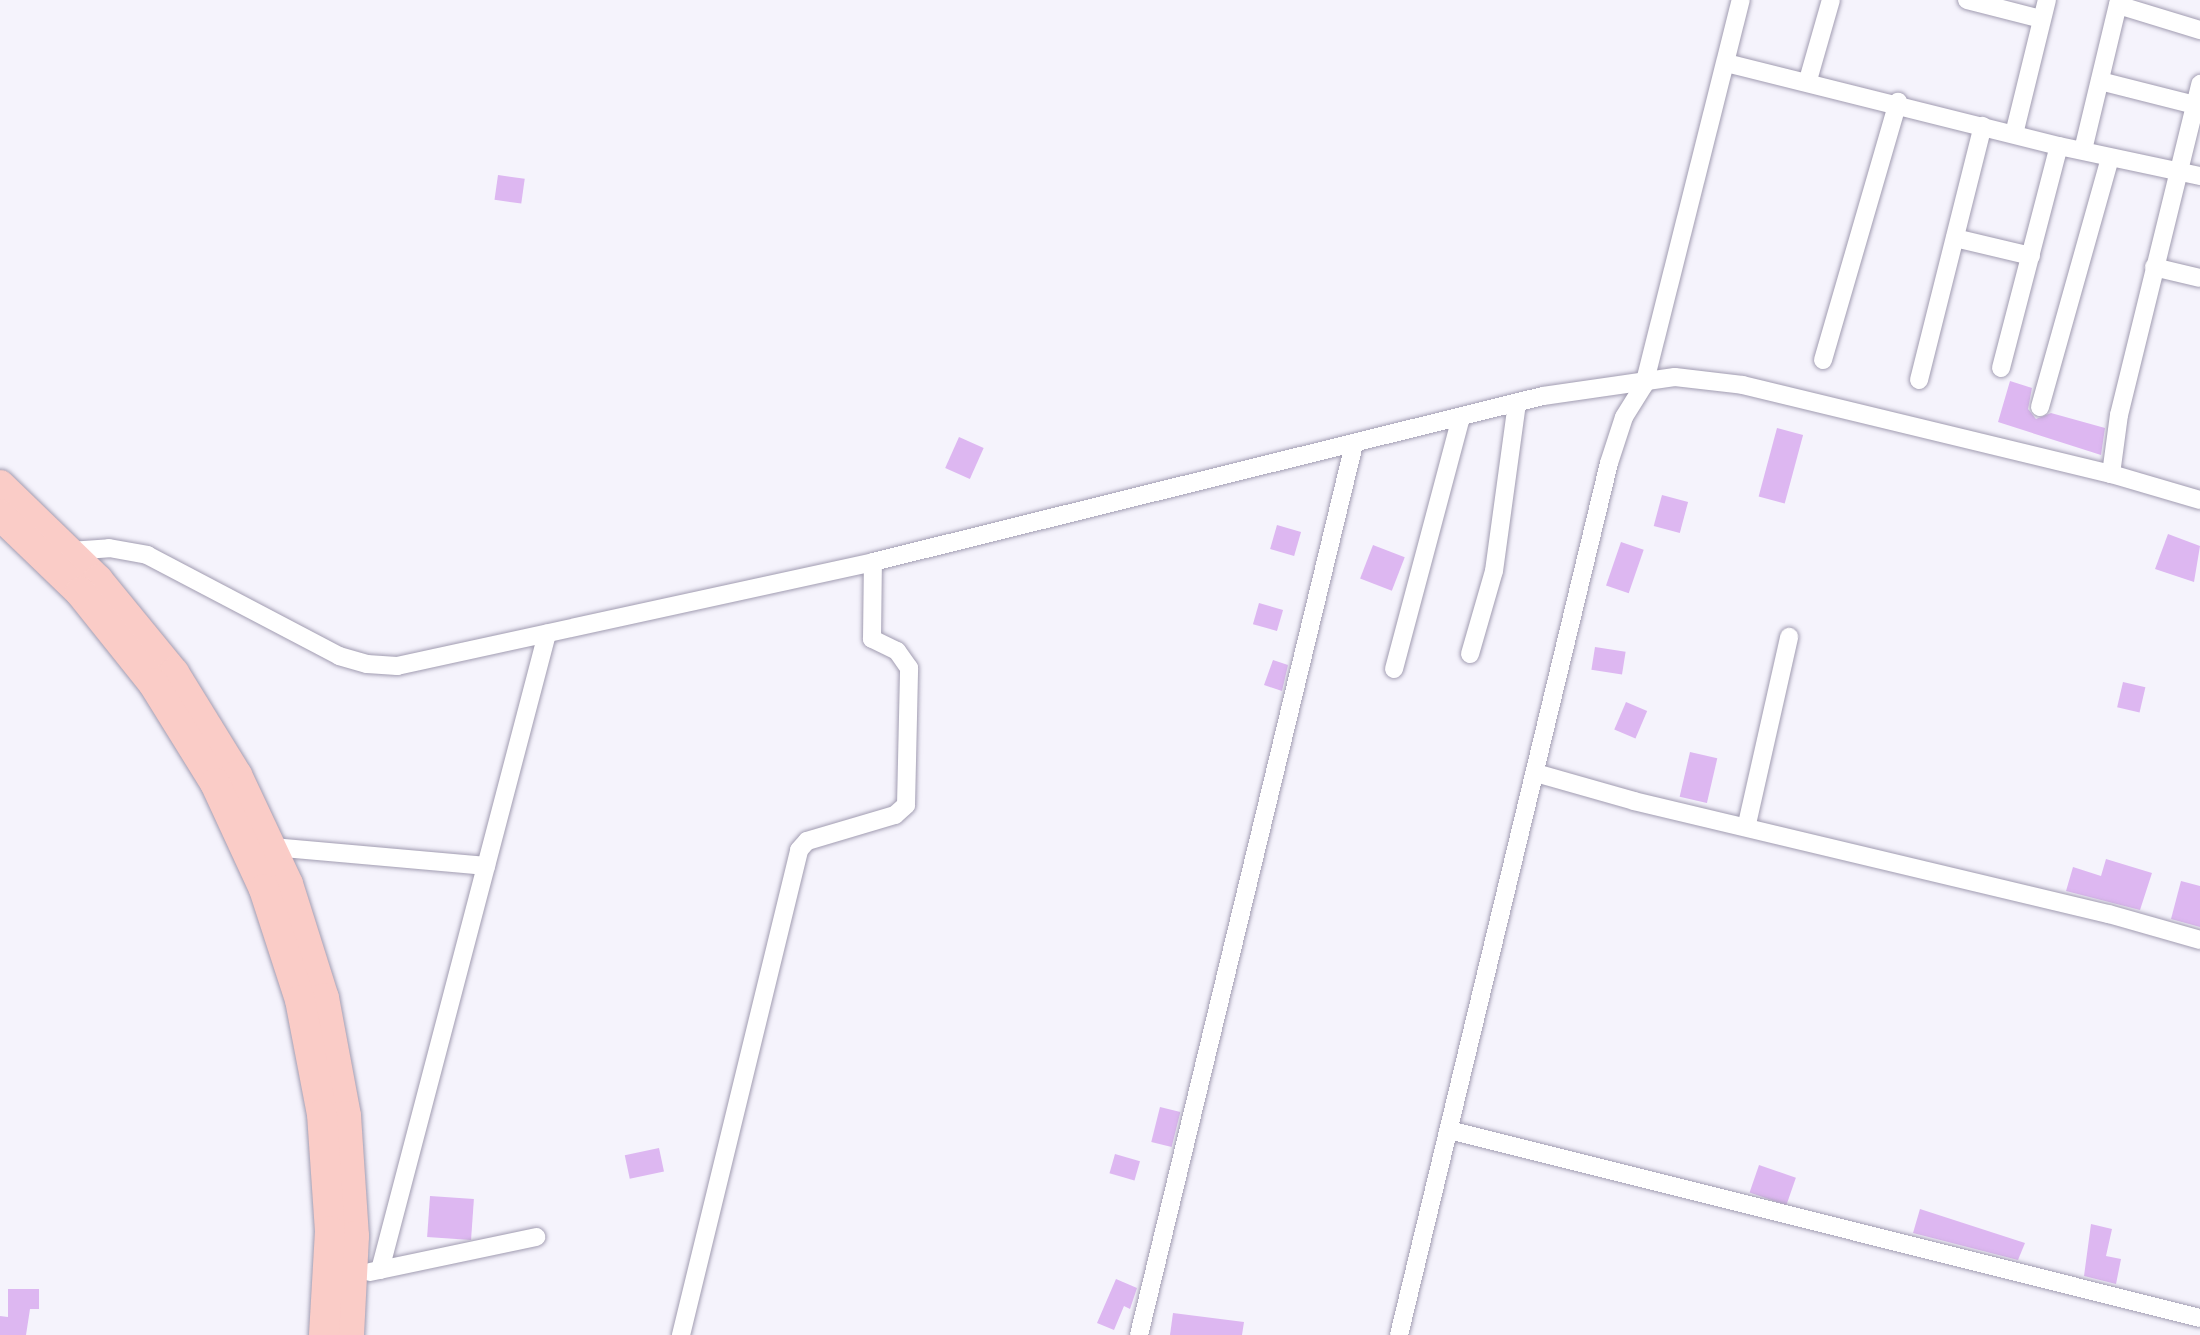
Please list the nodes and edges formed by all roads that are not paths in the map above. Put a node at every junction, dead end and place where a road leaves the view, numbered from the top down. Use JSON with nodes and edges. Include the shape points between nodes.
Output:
{"nodes":[{"id":1,"x":1741,"y":0,"type":"edge"},
{"id":2,"x":1831,"y":0,"type":"edge"},
{"id":3,"x":1967,"y":0,"type":"edge"},
{"id":4,"x":2047,"y":0,"type":"edge"},
{"id":5,"x":2118,"y":3,"type":"edge"},
{"id":6,"x":2042,"y":19,"type":"junction"},
{"id":7,"x":2200,"y":30,"type":"edge"},
{"id":8,"x":1726,"y":63,"type":"junction"},
{"id":9,"x":1808,"y":80,"type":"junction"},
{"id":10,"x":2100,"y":80,"type":"junction"},
{"id":11,"x":2200,"y":84,"type":"edge"},
{"id":12,"x":1898,"y":102,"type":"junction"},
{"id":13,"x":2195,"y":105,"type":"junction"},
{"id":14,"x":1984,"y":126,"type":"junction"},
{"id":15,"x":2014,"y":134,"type":"junction"},
{"id":16,"x":2060,"y":146,"type":"junction"},
{"id":17,"x":2083,"y":150,"type":"junction"},
{"id":18,"x":2110,"y":158,"type":"junction"},
{"id":19,"x":2177,"y":171,"type":"junction"},
{"id":20,"x":2200,"y":176,"type":"edge"},
{"id":21,"x":1955,"y":238,"type":"junction"},
{"id":22,"x":2031,"y":256,"type":"junction"},
{"id":23,"x":2154,"y":267,"type":"junction"},
{"id":24,"x":2200,"y":278,"type":"edge"},
{"id":25,"x":1823,"y":360,"type":"dead end"},
{"id":26,"x":2002,"y":368,"type":"dead end"},
{"id":27,"x":1919,"y":380,"type":"dead end"},
{"id":28,"x":1644,"y":385,"type":"junction"},
{"id":29,"x":1517,"y":403,"type":"junction"},
{"id":30,"x":2040,"y":407,"type":"dead end"},
{"id":31,"x":1461,"y":418,"type":"junction"},
{"id":32,"x":1354,"y":444,"type":"junction"},
{"id":33,"x":2111,"y":474,"type":"junction"},
{"id":34,"x":0,"y":485,"type":"edge"},
{"id":35,"x":2200,"y":499,"type":"edge"},
{"id":36,"x":0,"y":515,"type":"edge"},
{"id":37,"x":70,"y":551,"type":"junction"},
{"id":38,"x":873,"y":562,"type":"junction"},
{"id":39,"x":547,"y":634,"type":"junction"},
{"id":40,"x":1789,"y":637,"type":"dead end"},
{"id":41,"x":1470,"y":654,"type":"dead end"},
{"id":42,"x":1394,"y":669,"type":"dead end"},
{"id":43,"x":1536,"y":773,"type":"junction"},
{"id":44,"x":1747,"y":824,"type":"junction"},
{"id":45,"x":272,"y":847,"type":"junction"},
{"id":46,"x":486,"y":866,"type":"junction"},
{"id":47,"x":2200,"y":940,"type":"edge"},
{"id":48,"x":1449,"y":1130,"type":"junction"},
{"id":49,"x":536,"y":1238,"type":"dead end"},
{"id":50,"x":366,"y":1273,"type":"junction"},
{"id":51,"x":2200,"y":1318,"type":"edge"},
{"id":52,"x":324,"y":1335,"type":"edge"},
{"id":53,"x":349,"y":1335,"type":"edge"},
{"id":54,"x":681,"y":1335,"type":"edge"},
{"id":55,"x":1138,"y":1335,"type":"edge"},
{"id":56,"x":1399,"y":1335,"type":"edge"}],
"edges":[{"from":1,"to":8,"type":"street"},
{"from":2,"to":9,"type":"street"},
{"from":3,"to":6,"type":"street"},
{"from":4,"to":6,"type":"street"},
{"from":5,"to":7,"type":"street"},
{"from":5,"to":10,"type":"street"},
{"from":6,"to":15,"type":"street"},
{"from":8,"to":9,"type":"street"},
{"from":8,"to":28,"type":"street"},
{"from":9,"to":12,"type":"street"},
{"from":10,"to":13,"type":"street"},
{"from":10,"to":17,"type":"street"},
{"from":11,"to":13,"type":"street"},
{"from":12,"to":14,"type":"street"},
{"from":12,"to":25,"type":"street"},
{"from":13,"to":19,"type":"street"},
{"from":14,"to":15,"type":"street"},
{"from":14,"to":21,"type":"street"},
{"from":15,"to":16,"type":"street"},
{"from":16,"to":17,"type":"street"},
{"from":16,"to":22,"type":"street"},
{"from":17,"to":18,"type":"street"},
{"from":18,"to":19,"type":"street"},
{"from":18,"to":30,"type":"street"},
{"from":19,"to":20,"type":"street"},
{"from":19,"to":23,"type":"street"},
{"from":21,"to":22,"type":"street"},
{"from":21,"to":27,"type":"street"},
{"from":22,"to":26,"type":"street"},
{"from":23,"to":24,"type":"street"},
{"from":23,"to":33,"type":"street"},
{"from":28,"to":29,"type":"street"},
{"from":28,"to":33,"type":"street","via":[[1702,377]]},
{"from":28,"to":43,"type":"street","via":[[1609,462]]},
{"from":29,"to":31,"type":"street"},
{"from":29,"to":41,"type":"street","via":[[1494,571]]},
{"from":31,"to":32,"type":"street"},
{"from":31,"to":42,"type":"street"},
{"from":32,"to":38,"type":"street"},
{"from":32,"to":55,"type":"street"},
{"from":33,"to":35,"type":"street"},
{"from":34,"to":37,"type":"highway"},
{"from":36,"to":52,"type":"highway","via":[[80,592],[153,683],[215,782],[264,888],[300,1000],[322,1114],[330,1231]]},
{"from":37,"to":39,"type":"street","via":[[147,555],[325,649],[367,664],[412,664]]},
{"from":37,"to":45,"type":"highway","via":[[174,673],[218,740]]},
{"from":38,"to":39,"type":"street"},
{"from":38,"to":54,"type":"street","via":[[872,639],[897,651],[910,668],[906,805],[896,815],[807,841],[799,850]]},
{"from":39,"to":46,"type":"street"},
{"from":40,"to":44,"type":"street"},
{"from":43,"to":44,"type":"street"},
{"from":43,"to":48,"type":"street"},
{"from":44,"to":47,"type":"street"},
{"from":45,"to":46,"type":"street"},
{"from":45,"to":50,"type":"highway","via":[[314,960],[341,1076]]},
{"from":46,"to":50,"type":"street"},
{"from":48,"to":51,"type":"street"},
{"from":48,"to":56,"type":"street"},
{"from":49,"to":50,"type":"street"},
{"from":50,"to":53,"type":"highway"}]}
